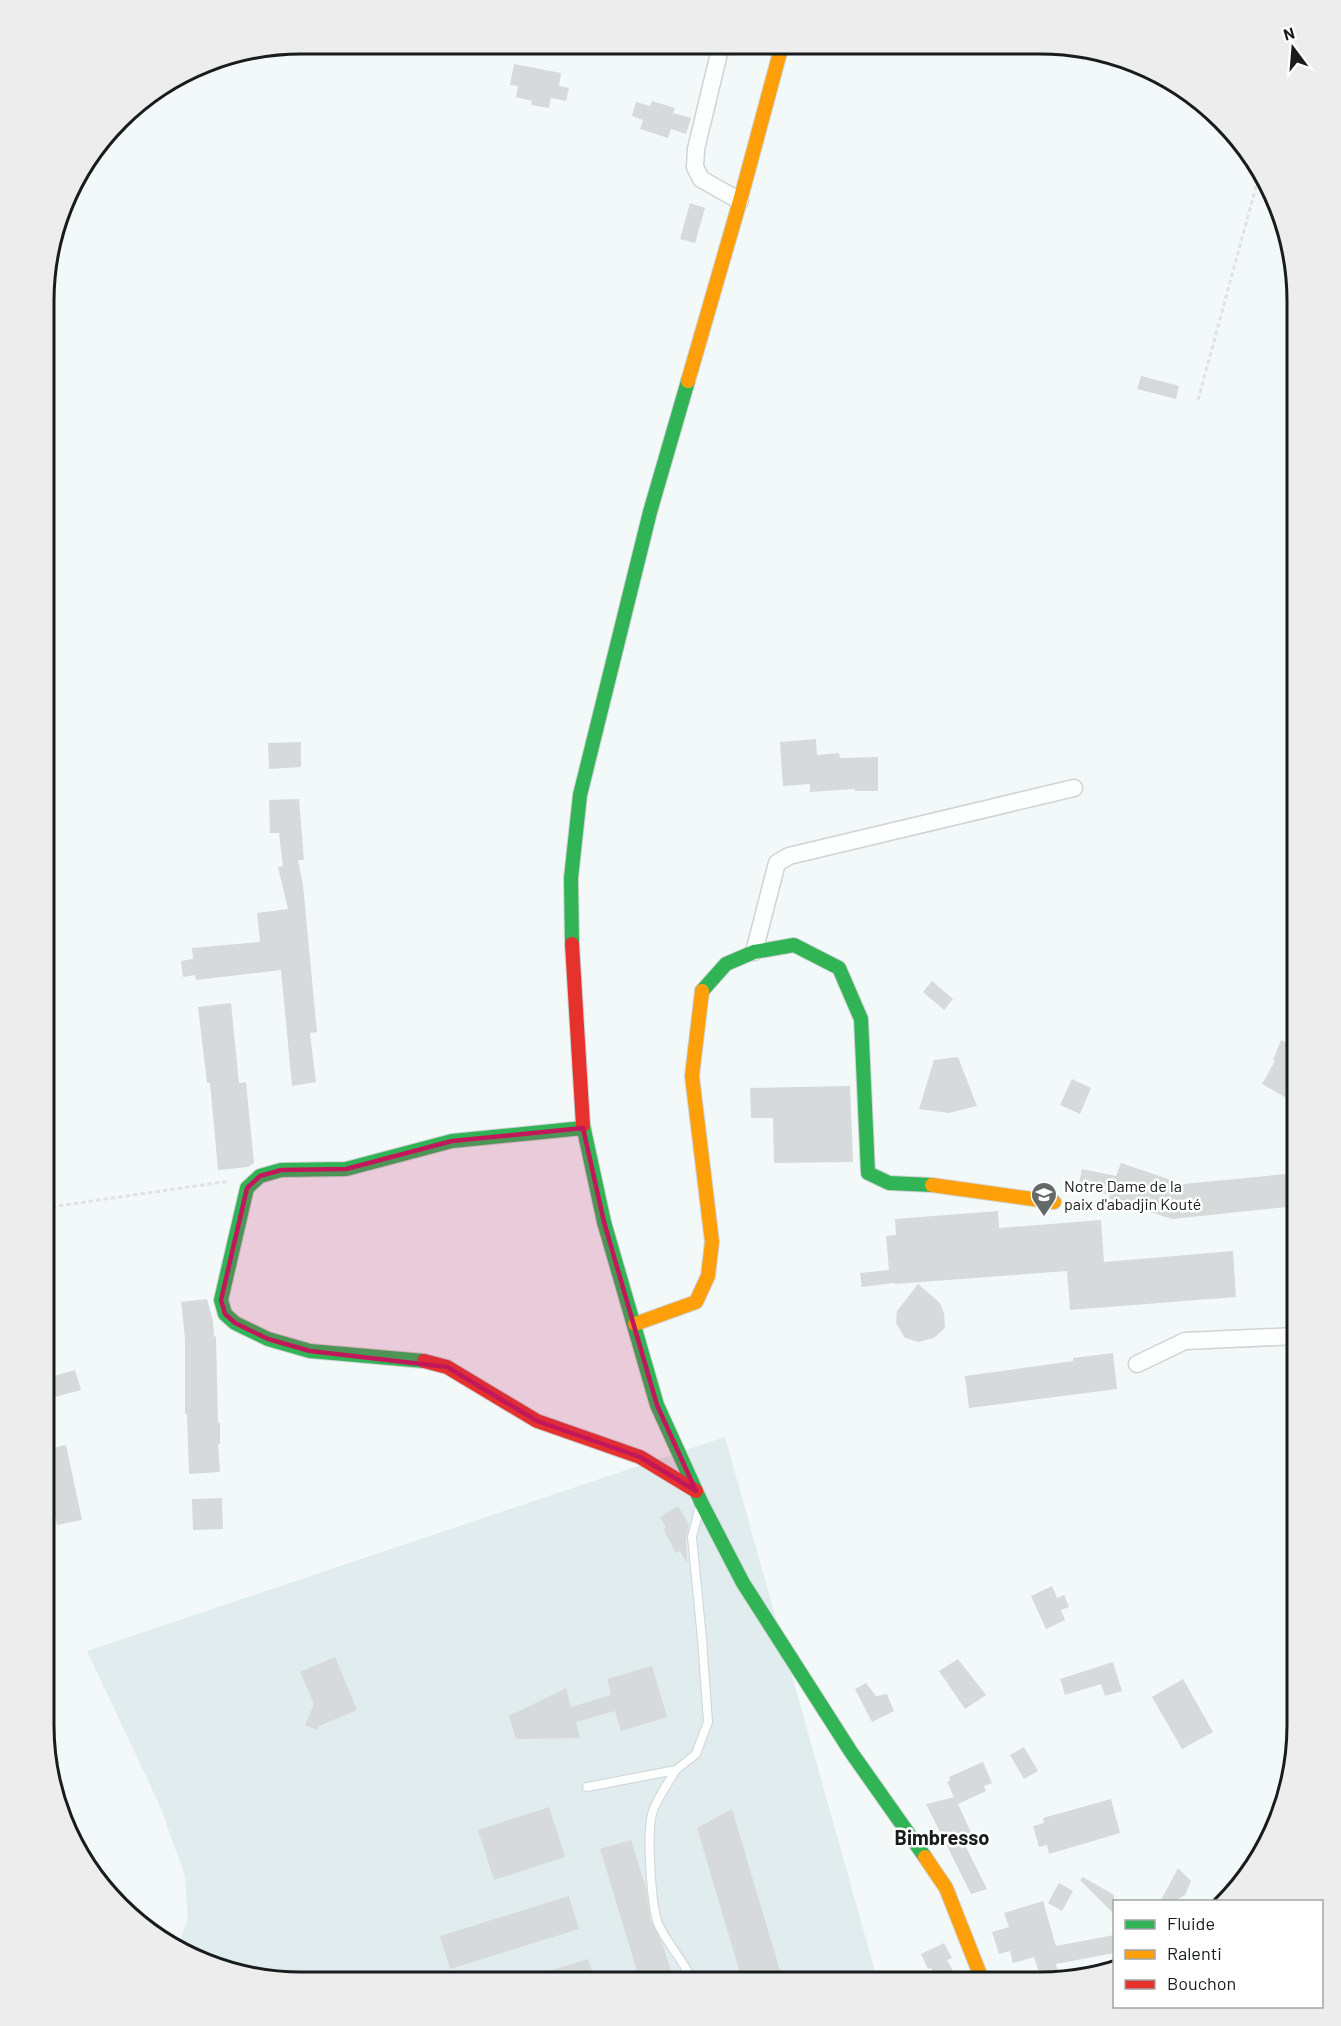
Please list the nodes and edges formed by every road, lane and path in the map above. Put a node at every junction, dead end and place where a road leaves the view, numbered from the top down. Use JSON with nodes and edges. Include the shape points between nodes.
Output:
{"nodes":[{"id":1,"x":719,"y":54,"type":"edge"},
{"id":2,"x":780,"y":54,"type":"edge"},
{"id":3,"x":1257,"y":183,"type":"edge"},
{"id":4,"x":740,"y":201,"type":"junction"},
{"id":5,"x":1198,"y":400,"type":"dead end"},
{"id":6,"x":1074,"y":788,"type":"dead end"},
{"id":7,"x":754,"y":952,"type":"junction"},
{"id":8,"x":583,"y":1128,"type":"junction"},
{"id":9,"x":260,"y":1176,"type":"junction"},
{"id":10,"x":1054,"y":1202,"type":"dead end"},
{"id":11,"x":54,"y":1207,"type":"edge"},
{"id":12,"x":635,"y":1324,"type":"junction"},
{"id":13,"x":1287,"y":1336,"type":"edge"},
{"id":14,"x":1137,"y":1364,"type":"dead end"},
{"id":15,"x":696,"y":1491,"type":"junction"},
{"id":16,"x":702,"y":1504,"type":"junction"},
{"id":17,"x":676,"y":1770,"type":"junction"},
{"id":18,"x":587,"y":1786,"type":"dead end"},
{"id":19,"x":689,"y":1972,"type":"edge"},
{"id":20,"x":979,"y":1972,"type":"edge"}],
"edges":[{"from":1,"to":4,"type":"street","via":[[695,167],[701,179]]},
{"from":2,"to":4,"type":"street"},
{"from":3,"to":5,"type":"path"},
{"from":4,"to":8,"type":"street","via":[[650,512],[580,795],[572,878],[572,963]]},
{"from":6,"to":7,"type":"street","via":[[789,856],[777,863]]},
{"from":7,"to":10,"type":"street","via":[[794,945],[839,968],[861,1019],[868,1173],[889,1183],[941,1185]]},
{"from":7,"to":12,"type":"street","via":[[726,964],[700,993],[692,1076],[712,1242],[708,1275],[696,1302]]},
{"from":8,"to":9,"type":"street","via":[[452,1141],[346,1169],[281,1170]]},
{"from":8,"to":12,"type":"street","via":[[604,1222]]},
{"from":9,"to":11,"type":"path"},
{"from":9,"to":15,"type":"street","via":[[247,1188],[221,1300],[225,1314],[235,1323],[268,1340],[310,1351],[432,1362],[456,1372],[537,1421],[640,1457]]},
{"from":12,"to":15,"type":"street","via":[[657,1405]]},
{"from":13,"to":14,"type":"street","via":[[1185,1341]]},
{"from":15,"to":16,"type":"street"},
{"from":16,"to":17,"type":"lane","via":[[692,1537],[708,1722],[696,1754]]},
{"from":16,"to":20,"type":"street","via":[[743,1583],[851,1752],[946,1888]]},
{"from":17,"to":18,"type":"lane"},
{"from":17,"to":19,"type":"lane","via":[[653,1811],[650,1864],[658,1923]]}]}
